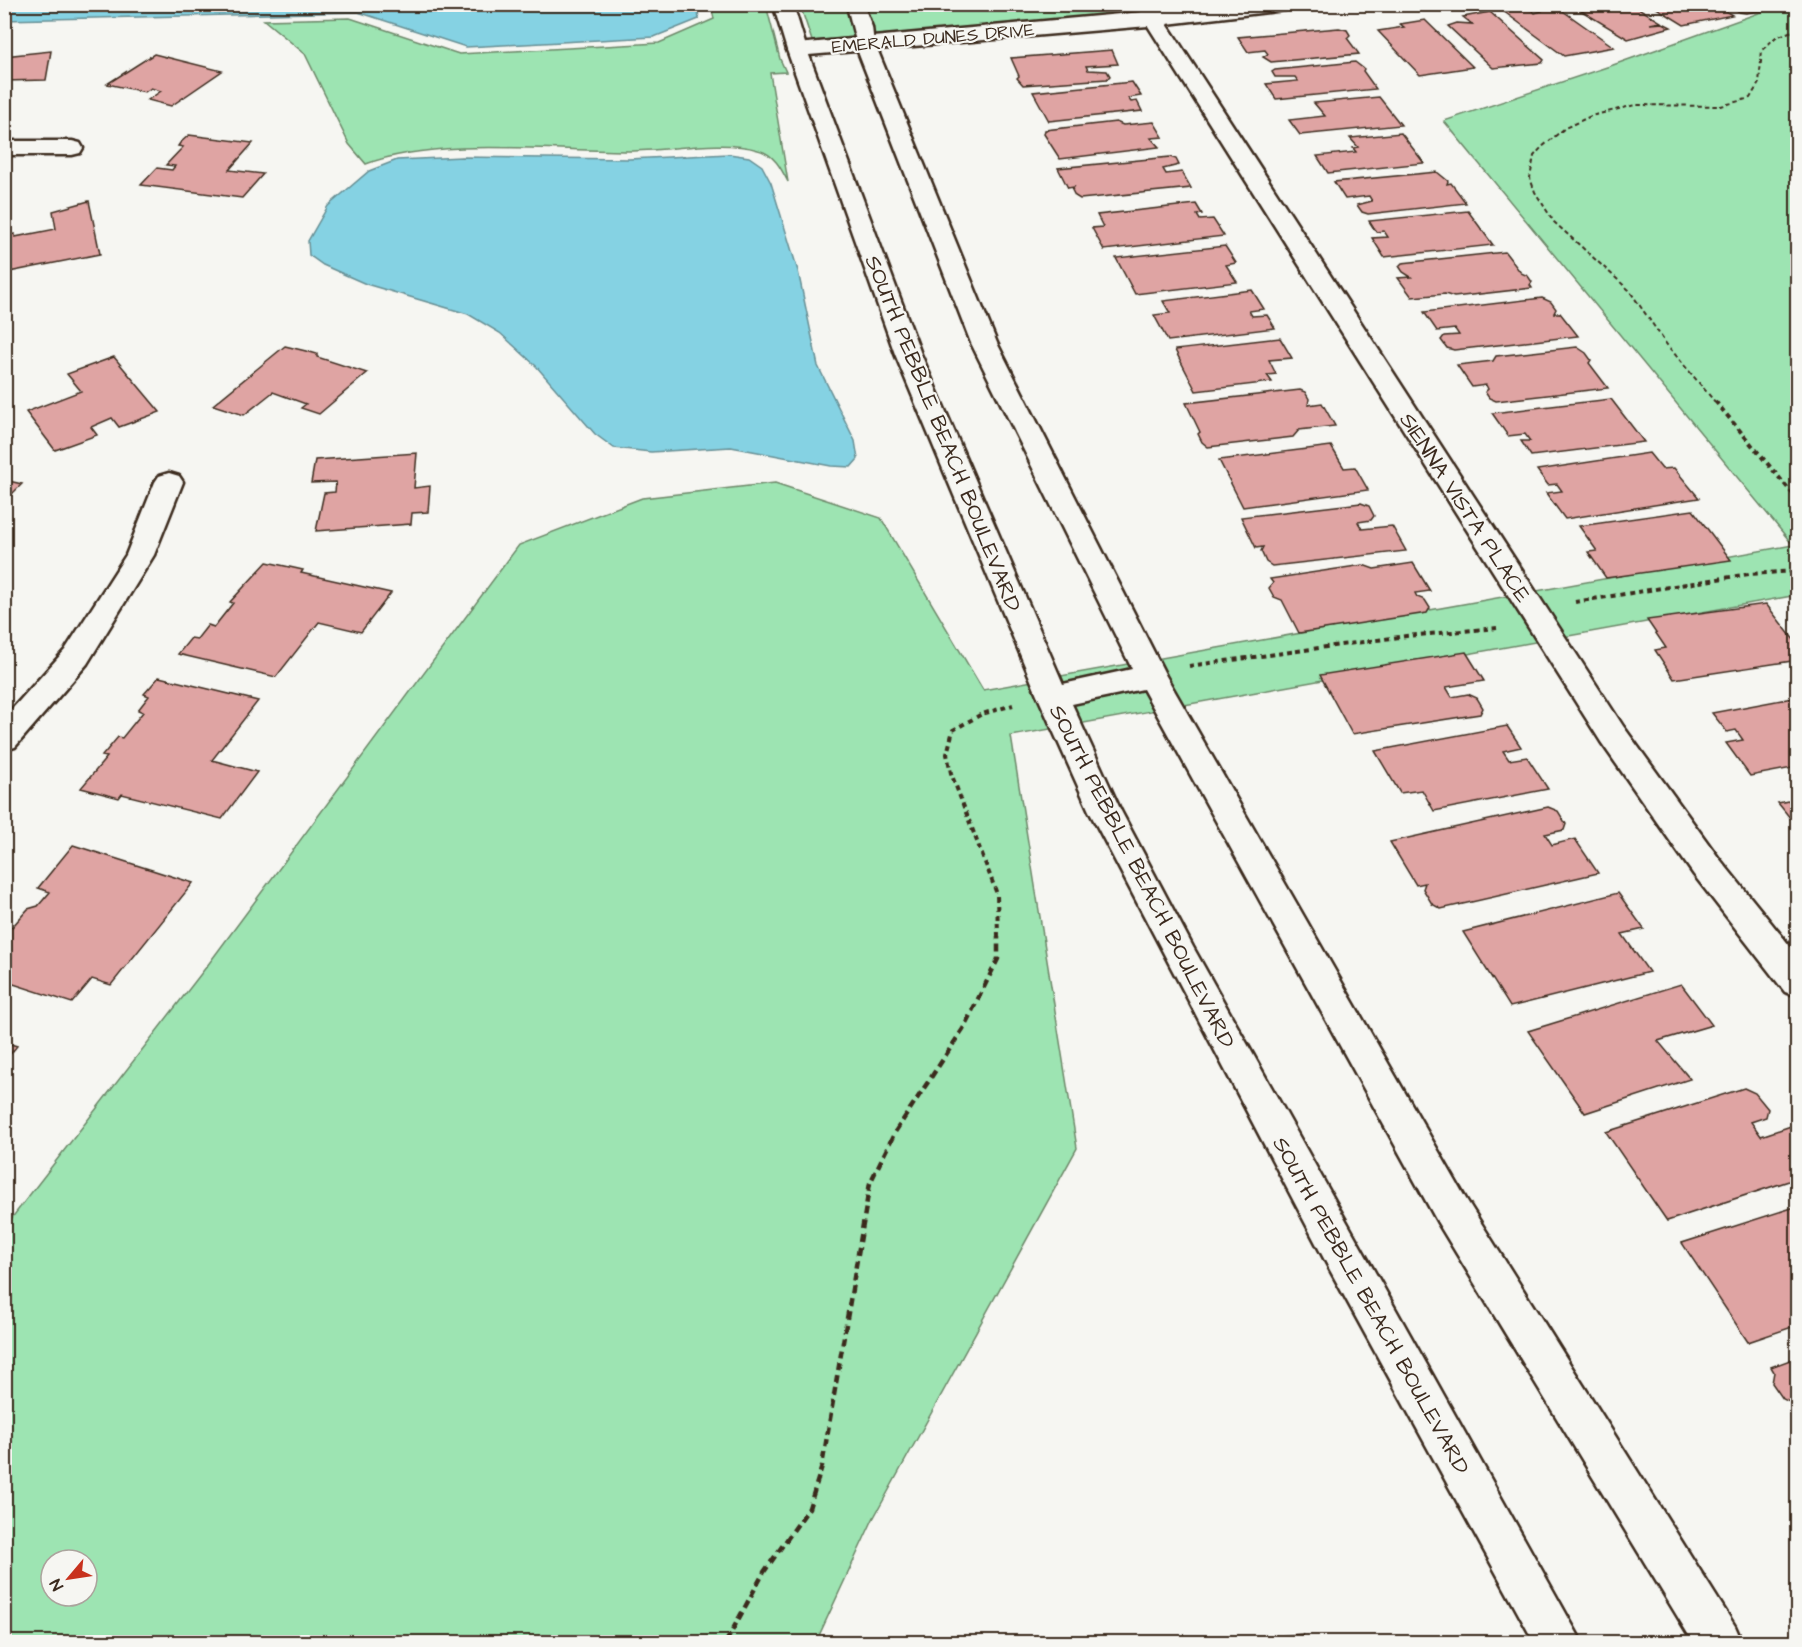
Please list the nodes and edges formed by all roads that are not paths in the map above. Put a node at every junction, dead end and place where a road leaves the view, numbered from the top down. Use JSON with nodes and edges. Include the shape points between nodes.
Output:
{"nodes":[{"id":1,"x":783,"y":4,"type":"edge"},
{"id":2,"x":854,"y":4,"type":"edge"},
{"id":3,"x":1285,"y":4,"type":"edge"},
{"id":4,"x":1149,"y":12,"type":"edge"},
{"id":5,"x":865,"y":44,"type":"junction"},
{"id":6,"x":797,"y":50,"type":"junction"},
{"id":7,"x":4,"y":148,"type":"edge"},
{"id":8,"x":72,"y":148,"type":"dead end"},
{"id":9,"x":169,"y":482,"type":"dead end"},
{"id":10,"x":1151,"y":676,"type":"junction"},
{"id":11,"x":1053,"y":697,"type":"junction"},
{"id":12,"x":4,"y":739,"type":"edge"},
{"id":13,"x":1797,"y":982,"type":"edge"},
{"id":14,"x":1559,"y":1642,"type":"edge"},
{"id":15,"x":1719,"y":1642,"type":"edge"}],
"edges":[{"from":1,"to":6,"type":"street","name":"SOUTH PEBBLE BEACH BOULEVARD"},
{"from":2,"to":5,"type":"lane"},
{"from":3,"to":4,"type":"street","name":"EMERALD DUNES DRIVE"},
{"from":4,"to":5,"type":"street","name":"EMERALD DUNES DRIVE"},
{"from":4,"to":13,"type":"street","name":"SIENNA VISTA PLACE","via":[[1612,734],[1706,866]]},
{"from":5,"to":6,"type":"street","name":"EMERALD DUNES DRIVE"},
{"from":5,"to":10,"type":"street","via":[[984,343]]},
{"from":6,"to":11,"type":"street","name":"SOUTH PEBBLE BEACH BOULEVARD","via":[[908,354]]},
{"from":7,"to":8,"type":"street"},
{"from":9,"to":12,"type":"street","via":[[140,555],[76,657]]},
{"from":10,"to":11,"type":"street"},
{"from":10,"to":15,"type":"street","via":[[1452,1211]]},
{"from":11,"to":14,"type":"street","name":"SOUTH PEBBLE BEACH BOULEVARD","via":[[1181,957]]}]}
